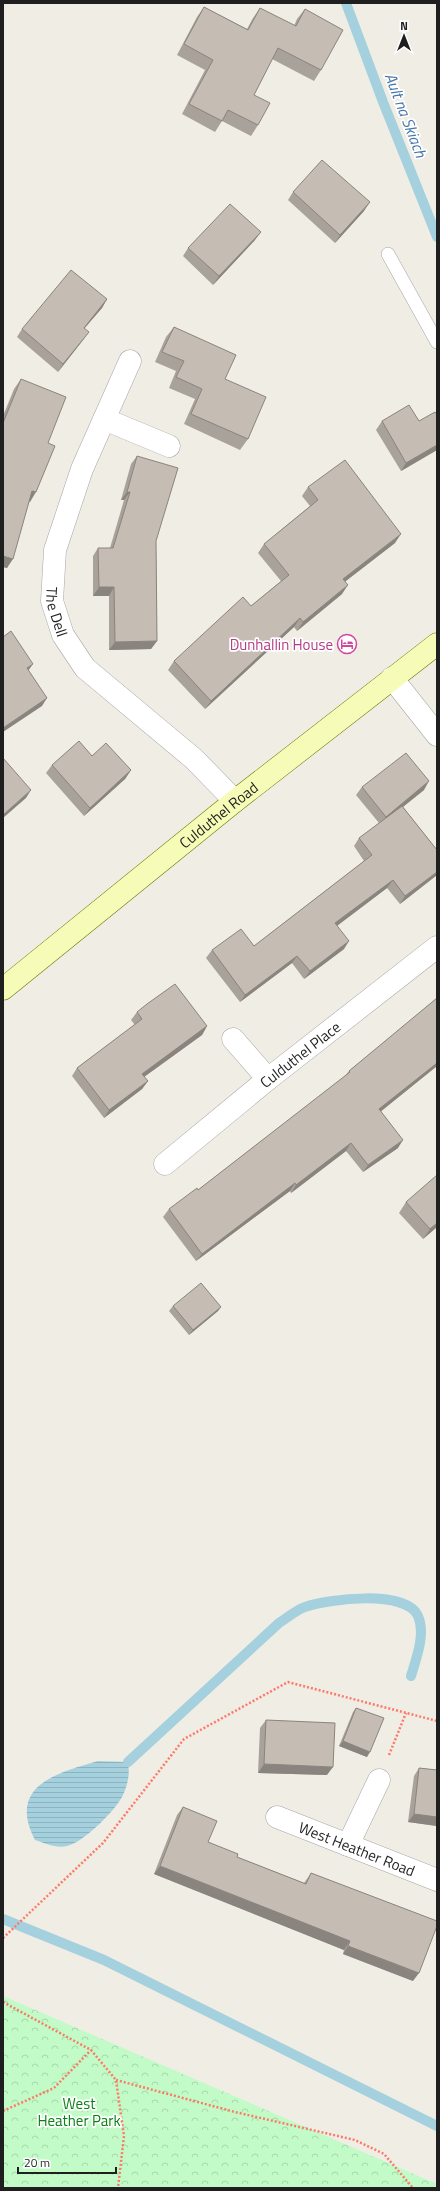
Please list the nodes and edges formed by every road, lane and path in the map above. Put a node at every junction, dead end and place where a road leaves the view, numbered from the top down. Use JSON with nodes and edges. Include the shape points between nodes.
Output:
{"nodes":[{"id":1,"x":388,"y":254,"type":"dead end"},
{"id":2,"x":437,"y":342,"type":"edge"},
{"id":3,"x":130,"y":361,"type":"dead end"},
{"id":4,"x":104,"y":419,"type":"junction"},
{"id":5,"x":169,"y":446,"type":"dead end"},
{"id":6,"x":437,"y":644,"type":"edge"},
{"id":7,"x":392,"y":678,"type":"junction"},
{"id":8,"x":437,"y":735,"type":"edge"},
{"id":9,"x":235,"y":802,"type":"junction"},
{"id":10,"x":437,"y":947,"type":"edge"},
{"id":11,"x":3,"y":989,"type":"edge"},
{"id":12,"x":234,"y":1039,"type":"dead end"},
{"id":13,"x":268,"y":1079,"type":"junction"},
{"id":14,"x":165,"y":1164,"type":"dead end"},
{"id":15,"x":406,"y":1713,"type":"junction"},
{"id":16,"x":437,"y":1721,"type":"edge"},
{"id":17,"x":378,"y":1780,"type":"joint"},
{"id":18,"x":277,"y":1817,"type":"dead end"},
{"id":19,"x":348,"y":1845,"type":"junction"},
{"id":20,"x":437,"y":1880,"type":"edge"},
{"id":21,"x":3,"y":1938,"type":"edge"},
{"id":22,"x":3,"y":2002,"type":"edge"},
{"id":23,"x":90,"y":2050,"type":"junction"},
{"id":24,"x":116,"y":2080,"type":"junction"},
{"id":25,"x":3,"y":2111,"type":"edge"},
{"id":26,"x":118,"y":2188,"type":"edge"},
{"id":27,"x":413,"y":2188,"type":"edge"}],
"edges":[{"from":1,"to":2,"type":"lane"},
{"from":3,"to":4,"type":"street","name":"The Dell"},
{"from":4,"to":5,"type":"street"},
{"from":4,"to":9,"type":"street","name":"The Dell","via":[[82,469],[55,550],[52,601],[61,628],[85,668],[194,759]]},
{"from":6,"to":7,"type":"main road","name":"Culduthel Road"},
{"from":7,"to":8,"type":"street"},
{"from":7,"to":9,"type":"main road","name":"Culduthel Road"},
{"from":9,"to":11,"type":"main road","name":"Culduthel Road"},
{"from":10,"to":13,"type":"street","name":"Culduthel Place"},
{"from":12,"to":13,"type":"street"},
{"from":13,"to":14,"type":"street","name":"Culduthel Place"},
{"from":15,"to":16,"type":"path"},
{"from":15,"to":17,"type":"path"},
{"from":15,"to":21,"type":"path","via":[[288,1682],[184,1739],[103,1843]]},
{"from":17,"to":19,"type":"street"},
{"from":18,"to":19,"type":"street","name":"West Heather Road"},
{"from":19,"to":20,"type":"street","name":"West Heather Road"},
{"from":22,"to":23,"type":"path"},
{"from":23,"to":24,"type":"path"},
{"from":23,"to":25,"type":"path","via":[[54,2088]]},
{"from":24,"to":26,"type":"path","via":[[124,2136]]},
{"from":24,"to":27,"type":"path","via":[[235,2112],[355,2140],[384,2154]]}]}
